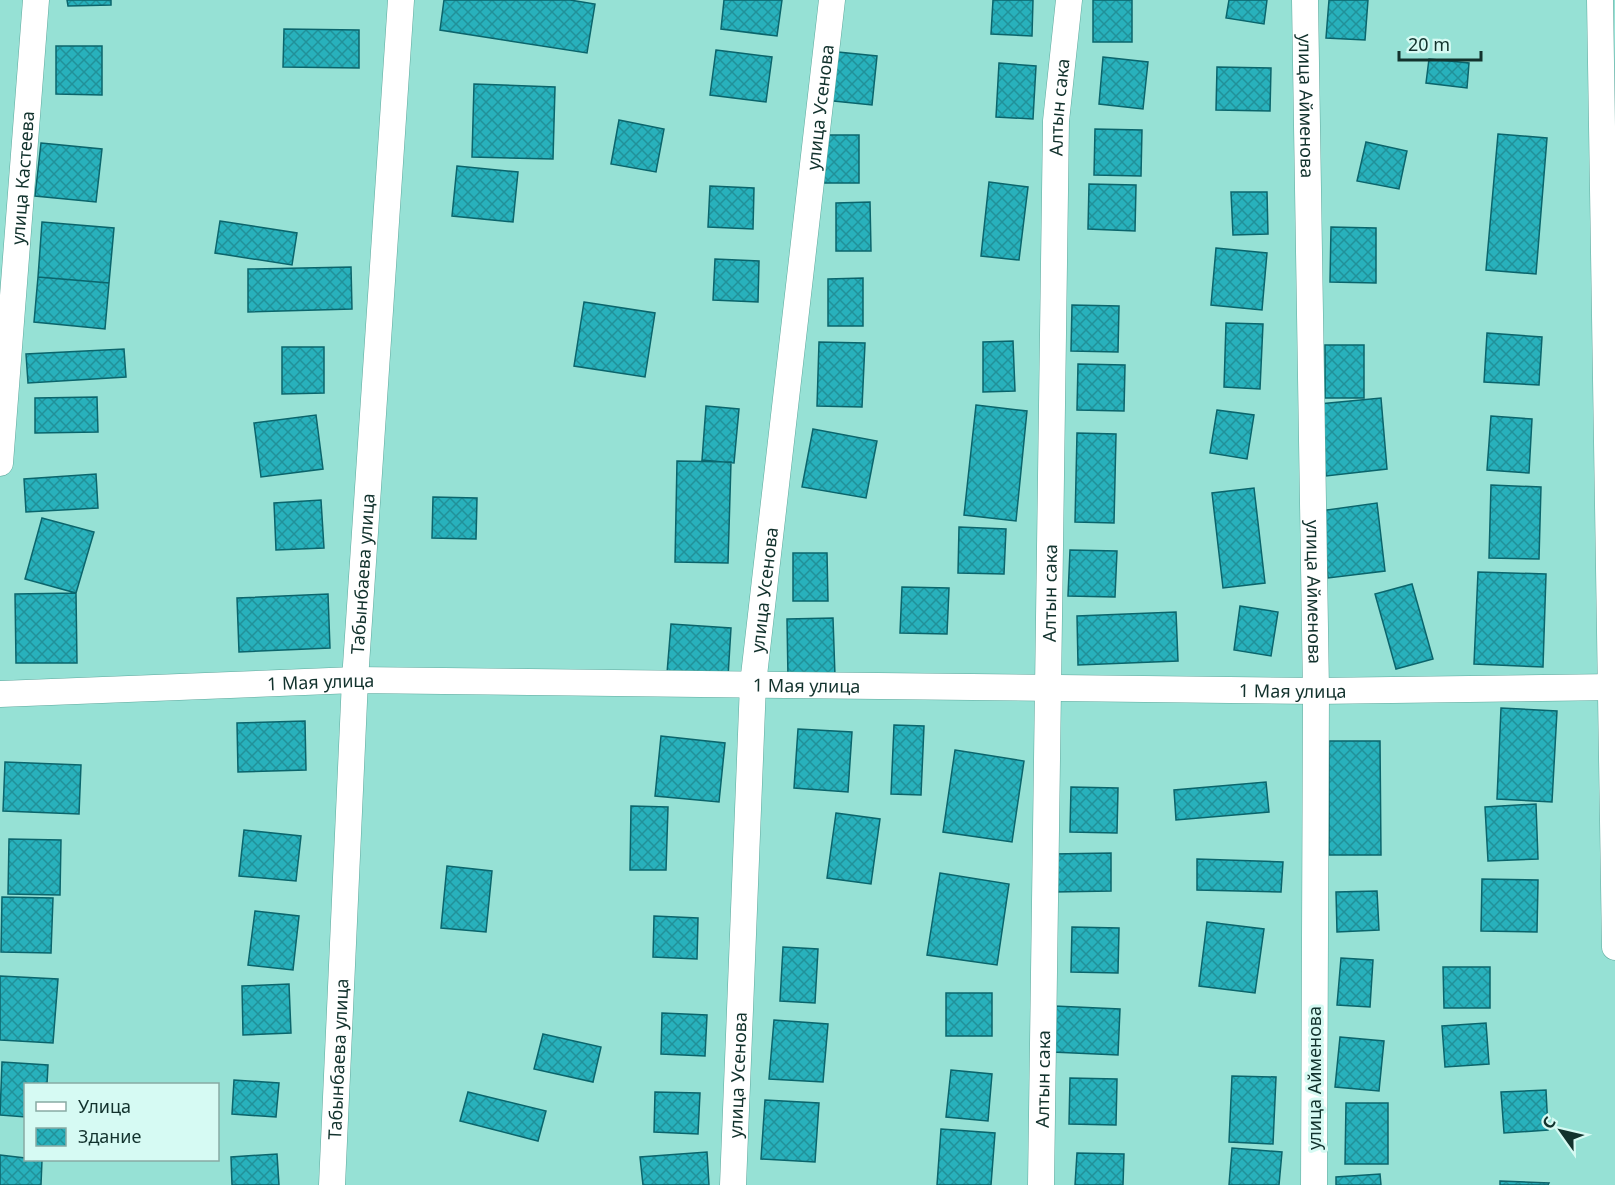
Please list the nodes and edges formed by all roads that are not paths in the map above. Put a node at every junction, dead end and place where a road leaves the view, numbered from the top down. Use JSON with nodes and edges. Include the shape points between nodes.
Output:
{"nodes":[{"id":1,"x":36,"y":0,"type":"edge"},
{"id":2,"x":401,"y":0,"type":"edge"},
{"id":3,"x":832,"y":0,"type":"edge"},
{"id":4,"x":1068,"y":0,"type":"edge"},
{"id":5,"x":1305,"y":0,"type":"edge"},
{"id":6,"x":1600,"y":0,"type":"edge"},
{"id":7,"x":0,"y":463,"type":"edge"},
{"id":8,"x":355,"y":680,"type":"junction"},
{"id":9,"x":753,"y":684,"type":"junction"},
{"id":10,"x":1613,"y":687,"type":"edge"},
{"id":11,"x":1049,"y":689,"type":"junction"},
{"id":12,"x":1316,"y":691,"type":"junction"},
{"id":13,"x":0,"y":694,"type":"edge"},
{"id":14,"x":1615,"y":947,"type":"edge"},
{"id":15,"x":332,"y":1185,"type":"edge"},
{"id":16,"x":733,"y":1185,"type":"edge"},
{"id":17,"x":1041,"y":1185,"type":"edge"},
{"id":18,"x":1314,"y":1185,"type":"edge"}],
"edges":[{"from":1,"to":7,"type":"street","name":"улица Кастеева"},
{"from":2,"to":8,"type":"street","name":"Табынбаева улица"},
{"from":3,"to":9,"type":"street","name":"улица Усенова"},
{"from":4,"to":11,"type":"street","name":"Алтын сака","via":[[1056,121]]},
{"from":5,"to":12,"type":"street","name":"улица Айменова"},
{"from":6,"to":10,"type":"street"},
{"from":8,"to":9,"type":"street","name":"1 Мая улица"},
{"from":8,"to":13,"type":"street","name":"1 Мая улица"},
{"from":8,"to":15,"type":"street","name":"Табынбаева улица"},
{"from":9,"to":11,"type":"street","name":"1 Мая улица"},
{"from":9,"to":16,"type":"street","name":"улица Усенова"},
{"from":10,"to":12,"type":"street","name":"1 Мая улица"},
{"from":10,"to":14,"type":"street"},
{"from":11,"to":12,"type":"street","name":"1 Мая улица"},
{"from":11,"to":17,"type":"street","name":"Алтын сака"},
{"from":12,"to":18,"type":"street","name":"улица Айменова"}]}
